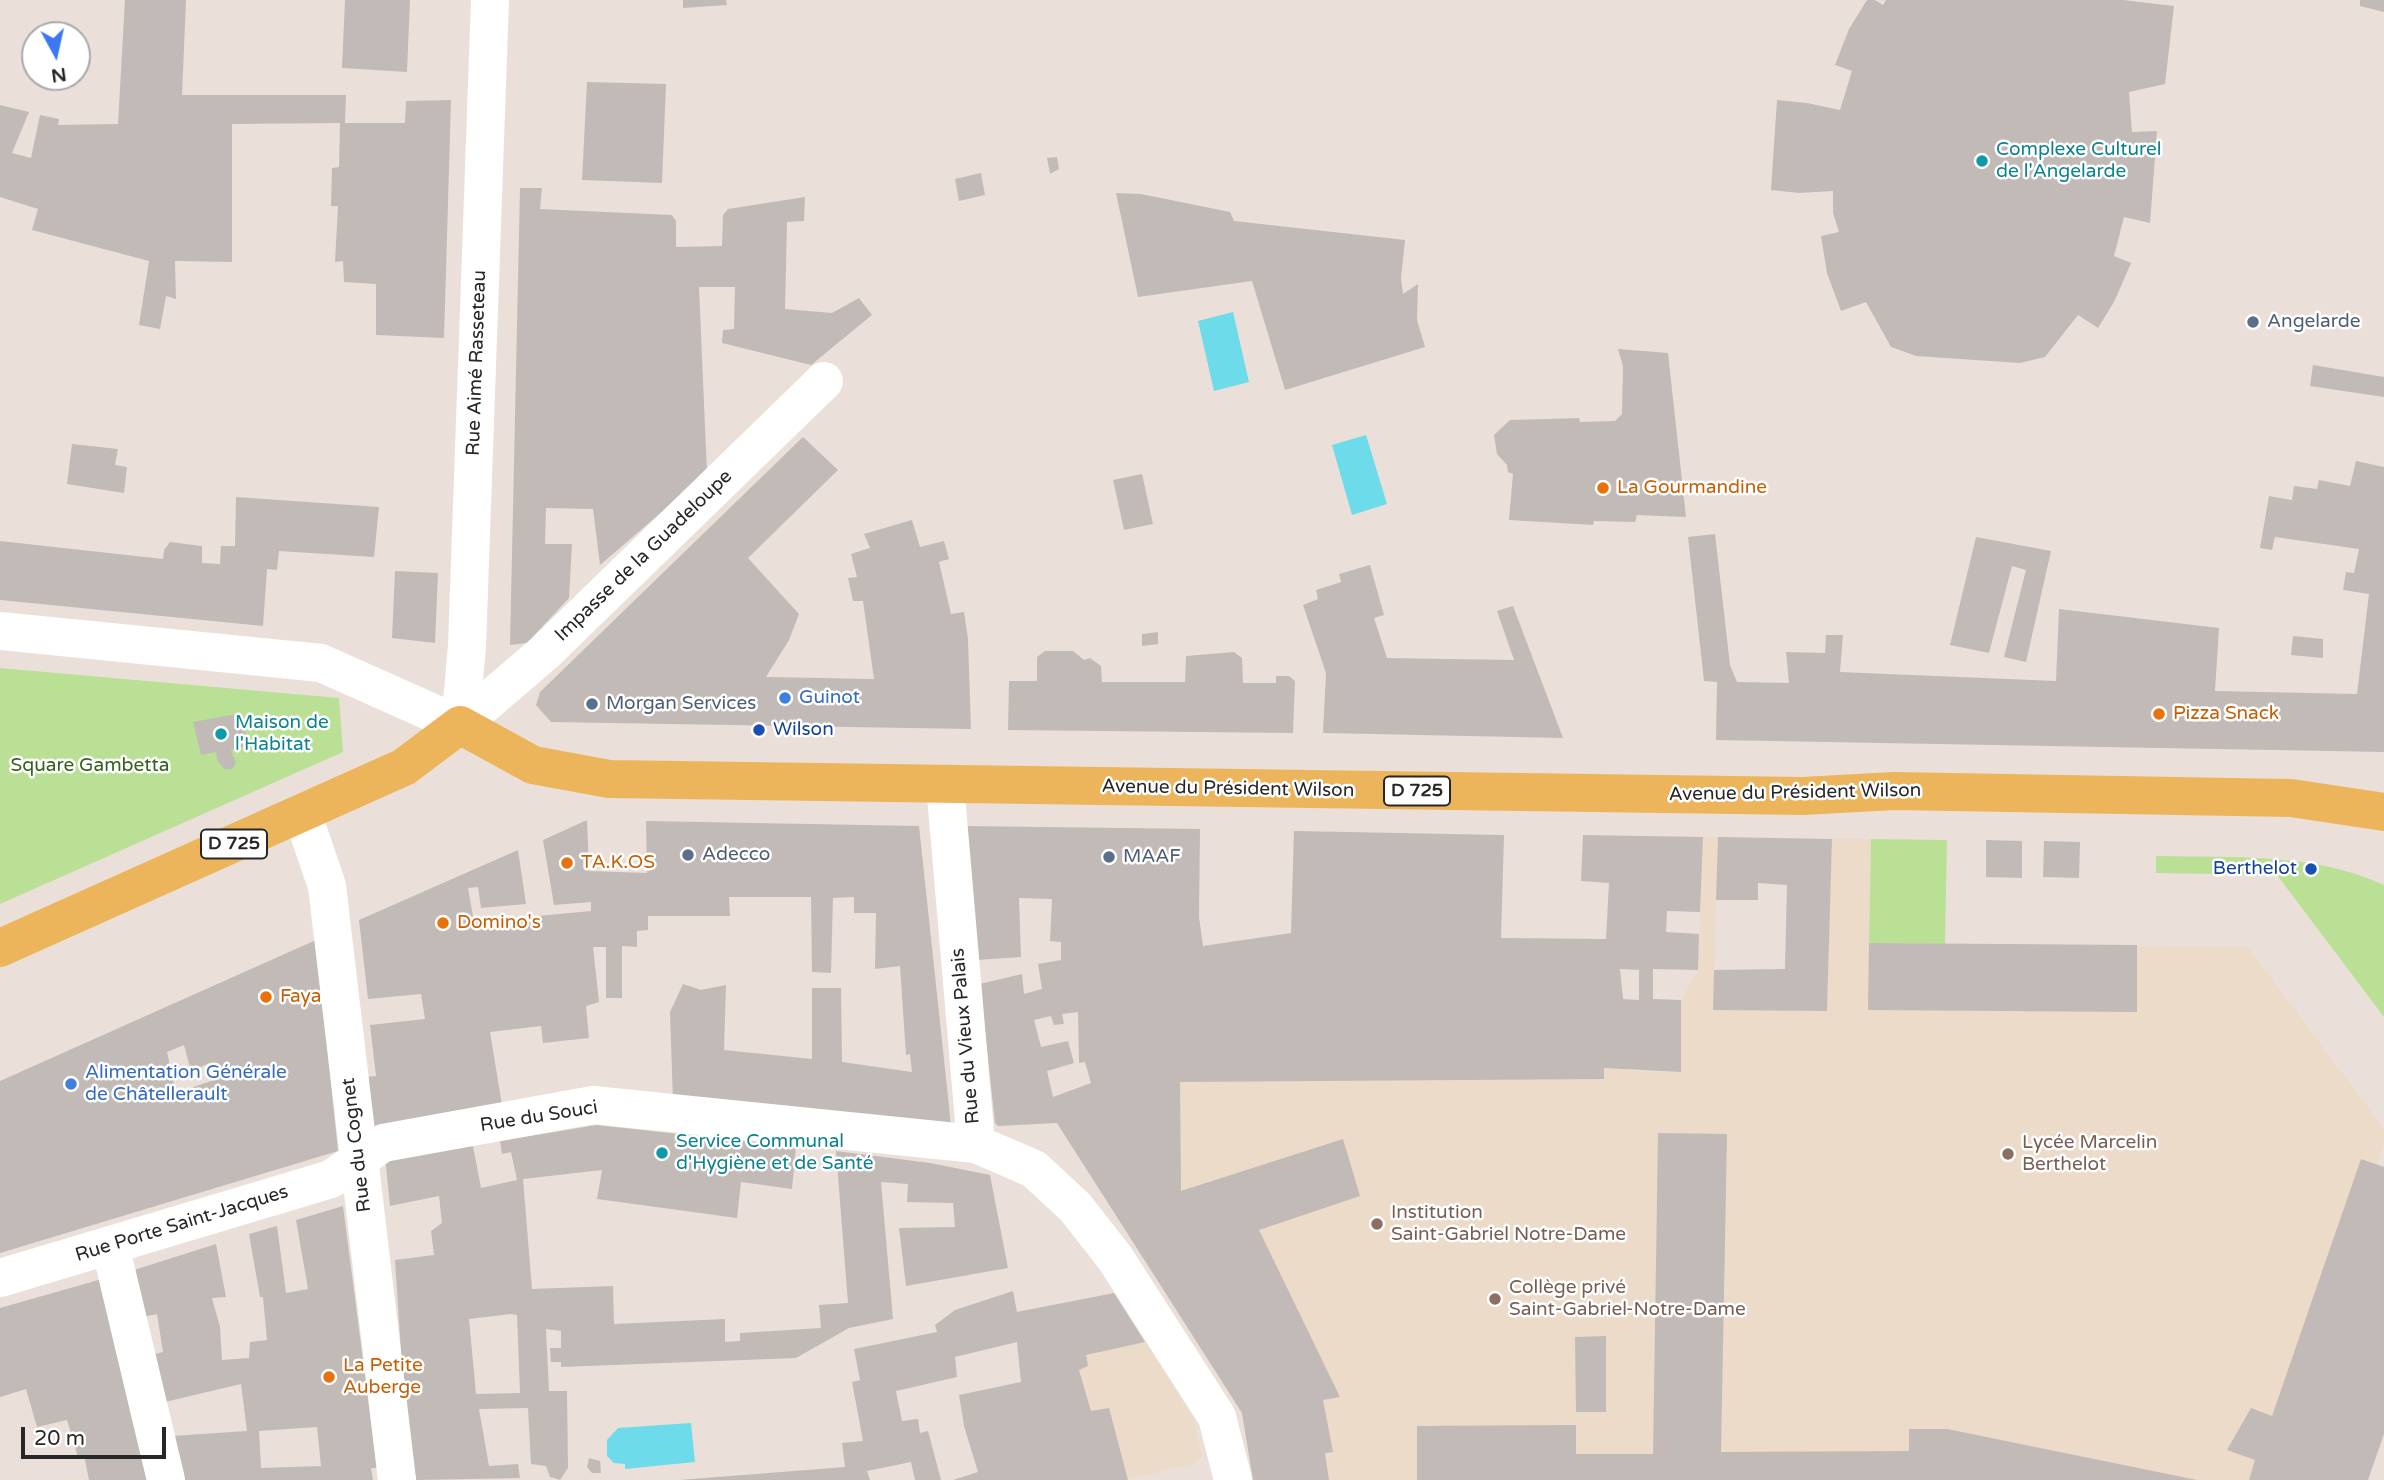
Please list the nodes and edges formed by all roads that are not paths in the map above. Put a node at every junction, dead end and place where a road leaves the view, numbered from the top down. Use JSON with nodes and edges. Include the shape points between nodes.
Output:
{"nodes":[{"id":1,"x":490,"y":0,"type":"edge"},
{"id":2,"x":824,"y":381,"type":"dead end"},
{"id":3,"x":0,"y":631,"type":"edge"},
{"id":4,"x":460,"y":725,"type":"junction"},
{"id":5,"x":945,"y":784,"type":"junction"},
{"id":6,"x":2384,"y":812,"type":"edge"},
{"id":7,"x":302,"y":813,"type":"junction"},
{"id":8,"x":0,"y":948,"type":"edge"},
{"id":9,"x":976,"y":1144,"type":"junction"},
{"id":10,"x":359,"y":1158,"type":"junction"},
{"id":11,"x":110,"y":1245,"type":"junction"},
{"id":12,"x":0,"y":1278,"type":"edge"},
{"id":13,"x":1224,"y":1478,"type":"edge"},
{"id":14,"x":166,"y":1480,"type":"edge"},
{"id":15,"x":397,"y":1480,"type":"edge"}],
"edges":[{"from":1,"to":4,"type":"street","name":"Rue Aimé Rasseteau","via":[[467,646]]},
{"from":2,"to":4,"type":"street","name":"Impasse de la Guadeloupe","via":[[544,653]]},
{"from":3,"to":4,"type":"street","via":[[321,663]]},
{"from":4,"to":5,"type":"main road","name":"Avenue du Président Wilson","number":"D 725","via":[[533,765],[597,778]]},
{"from":4,"to":7,"type":"main road","number":"D 725","via":[[404,767]]},
{"from":5,"to":6,"type":"main road","name":"Avenue du Président Wilson","number":"D 725","via":[[2291,798]]},
{"from":5,"to":9,"type":"street","name":"Rue du Vieux Palais"},
{"from":7,"to":8,"type":"main road","number":"D 725"},
{"from":7,"to":10,"type":"street","name":"Rue du Cognet","via":[[327,886]]},
{"from":9,"to":10,"type":"street","name":"Rue du Souci","via":[[593,1105],[383,1143]]},
{"from":9,"to":13,"type":"street","name":"Rue du Vieux Palais","via":[[1034,1169],[1076,1207],[1115,1258],[1217,1417]]},
{"from":10,"to":11,"type":"street","name":"Rue Porte Saint-Jacques","via":[[331,1179]]},
{"from":10,"to":15,"type":"street","name":"Rue du Cognet"},
{"from":11,"to":12,"type":"street","name":"Rue Porte Saint-Jacques"},
{"from":11,"to":14,"type":"street"}]}
